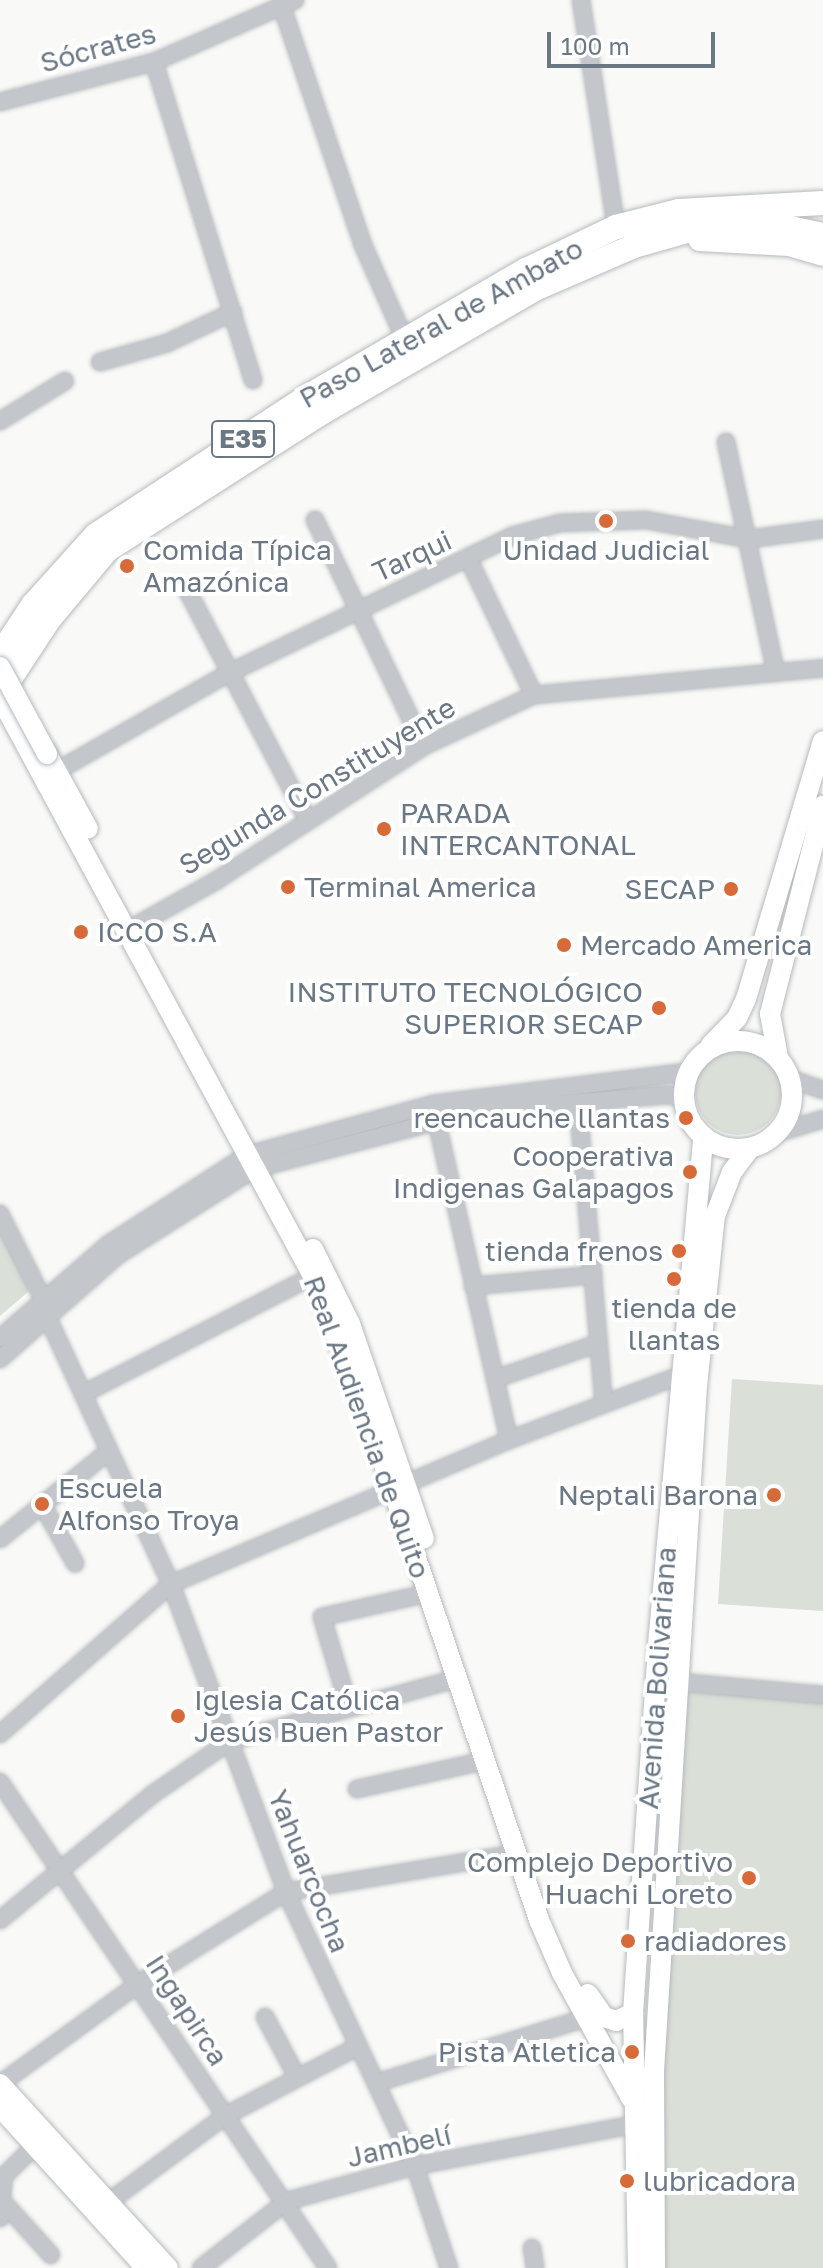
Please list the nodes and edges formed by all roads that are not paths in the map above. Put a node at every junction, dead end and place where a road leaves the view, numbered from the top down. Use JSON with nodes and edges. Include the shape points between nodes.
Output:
{"nodes":[{"id":1,"x":581,"y":0,"type":"edge"},
{"id":2,"x":289,"y":4,"type":"edge"},
{"id":3,"x":154,"y":62,"type":"junction"},
{"id":4,"x":0,"y":102,"type":"edge"},
{"id":5,"x":823,"y":203,"type":"edge"},
{"id":6,"x":781,"y":204,"type":"junction"},
{"id":7,"x":823,"y":218,"type":"edge"},
{"id":8,"x":616,"y":227,"type":"junction"},
{"id":9,"x":823,"y":235,"type":"edge"},
{"id":10,"x":634,"y":246,"type":"junction"},
{"id":11,"x":823,"y":254,"type":"edge"},
{"id":12,"x":233,"y":312,"type":"junction"},
{"id":13,"x":405,"y":340,"type":"junction"},
{"id":14,"x":100,"y":362,"type":"dead end"},
{"id":15,"x":253,"y":380,"type":"dead end"},
{"id":16,"x":65,"y":381,"type":"dead end"},
{"id":17,"x":0,"y":421,"type":"edge"},
{"id":18,"x":726,"y":442,"type":"dead end"},
{"id":19,"x":315,"y":520,"type":"dead end"},
{"id":20,"x":823,"y":529,"type":"edge"},
{"id":21,"x":749,"y":539,"type":"junction"},
{"id":22,"x":468,"y":558,"type":"junction"},
{"id":23,"x":187,"y":590,"type":"dead end"},
{"id":24,"x":358,"y":610,"type":"junction"},
{"id":25,"x":0,"y":655,"type":"edge"},
{"id":26,"x":0,"y":667,"type":"edge"},
{"id":27,"x":823,"y":668,"type":"edge"},
{"id":28,"x":776,"y":673,"type":"junction"},
{"id":29,"x":227,"y":674,"type":"junction"},
{"id":30,"x":0,"y":695,"type":"edge"},
{"id":31,"x":534,"y":695,"type":"junction"},
{"id":32,"x":823,"y":741,"type":"edge"},
{"id":33,"x":424,"y":746,"type":"junction"},
{"id":34,"x":46,"y":761,"type":"junction"},
{"id":35,"x":823,"y":806,"type":"edge"},
{"id":36,"x":308,"y":820,"type":"junction"},
{"id":37,"x":133,"y":927,"type":"junction"},
{"id":38,"x":703,"y":1052,"type":"junction"},
{"id":39,"x":778,"y":1057,"type":"junction"},
{"id":40,"x":688,"y":1072,"type":"junction"},
{"id":41,"x":791,"y":1079,"type":"junction"},
{"id":42,"x":823,"y":1090,"type":"edge"},
{"id":43,"x":684,"y":1098,"type":"junction"},
{"id":44,"x":578,"y":1103,"type":"junction"},
{"id":45,"x":433,"y":1104,"type":"junction"},
{"id":46,"x":823,"y":1119,"type":"edge"},
{"id":47,"x":438,"y":1121,"type":"junction"},
{"id":48,"x":777,"y":1133,"type":"junction"},
{"id":49,"x":703,"y":1137,"type":"junction"},
{"id":50,"x":339,"y":1138,"type":"junction"},
{"id":51,"x":750,"y":1148,"type":"junction"},
{"id":52,"x":255,"y":1161,"type":"junction"},
{"id":53,"x":0,"y":1214,"type":"edge"},
{"id":54,"x":593,"y":1275,"type":"junction"},
{"id":55,"x":313,"y":1276,"type":"junction"},
{"id":56,"x":473,"y":1286,"type":"junction"},
{"id":57,"x":46,"y":1308,"type":"junction"},
{"id":58,"x":0,"y":1338,"type":"edge"},
{"id":59,"x":596,"y":1344,"type":"junction"},
{"id":60,"x":0,"y":1359,"type":"edge"},
{"id":61,"x":681,"y":1375,"type":"junction"},
{"id":62,"x":495,"y":1379,"type":"junction"},
{"id":63,"x":83,"y":1394,"type":"junction"},
{"id":64,"x":604,"y":1404,"type":"junction"},
{"id":65,"x":509,"y":1440,"type":"junction"},
{"id":66,"x":109,"y":1451,"type":"junction"},
{"id":67,"x":400,"y":1488,"type":"junction"},
{"id":68,"x":42,"y":1504,"type":"junction"},
{"id":69,"x":0,"y":1539,"type":"edge"},
{"id":70,"x":75,"y":1563,"type":"dead end"},
{"id":71,"x":171,"y":1584,"type":"junction"},
{"id":72,"x":429,"y":1593,"type":"junction"},
{"id":73,"x":458,"y":1678,"type":"junction"},
{"id":74,"x":678,"y":1682,"type":"junction"},
{"id":75,"x":823,"y":1695,"type":"edge"},
{"id":76,"x":349,"y":1707,"type":"junction"},
{"id":77,"x":0,"y":1734,"type":"edge"},
{"id":78,"x":230,"y":1741,"type":"junction"},
{"id":79,"x":483,"y":1761,"type":"junction"},
{"id":80,"x":0,"y":1782,"type":"edge"},
{"id":81,"x":357,"y":1789,"type":"dead end"},
{"id":82,"x":514,"y":1854,"type":"junction"},
{"id":83,"x":62,"y":1867,"type":"junction"},
{"id":84,"x":286,"y":1892,"type":"junction"},
{"id":85,"x":0,"y":1920,"type":"edge"},
{"id":86,"x":138,"y":1984,"type":"junction"},
{"id":87,"x":633,"y":2013,"type":"junction"},
{"id":88,"x":594,"y":2016,"type":"junction"},
{"id":89,"x":265,"y":2017,"type":"dead end"},
{"id":90,"x":355,"y":2048,"type":"junction"},
{"id":91,"x":297,"y":2077,"type":"junction"},
{"id":92,"x":376,"y":2083,"type":"junction"},
{"id":93,"x":0,"y":2084,"type":"edge"},
{"id":94,"x":631,"y":2098,"type":"junction"},
{"id":95,"x":0,"y":2107,"type":"edge"},
{"id":96,"x":225,"y":2116,"type":"junction"},
{"id":97,"x":631,"y":2125,"type":"junction"},
{"id":98,"x":40,"y":2141,"type":"junction"},
{"id":99,"x":415,"y":2166,"type":"junction"},
{"id":100,"x":110,"y":2201,"type":"junction"},
{"id":101,"x":287,"y":2201,"type":"junction"},
{"id":102,"x":2,"y":2210,"type":"edge"},
{"id":103,"x":532,"y":2248,"type":"dead end"},
{"id":104,"x":51,"y":2255,"type":"dead end"},
{"id":105,"x":146,"y":2268,"type":"edge"},
{"id":106,"x":168,"y":2268,"type":"edge"},
{"id":107,"x":201,"y":2268,"type":"edge"},
{"id":108,"x":328,"y":2268,"type":"edge"},
{"id":109,"x":449,"y":2268,"type":"edge"},
{"id":110,"x":535,"y":2268,"type":"edge"},
{"id":111,"x":638,"y":2268,"type":"edge"},
{"id":112,"x":655,"y":2268,"type":"edge"}],
"edges":[{"from":1,"to":8,"type":"street"},
{"from":2,"to":3,"type":"street","name":"Sócrates"},
{"from":2,"to":13,"type":"street","via":[[363,245]]},
{"from":3,"to":4,"type":"street","name":"Sócrates"},
{"from":3,"to":12,"type":"street"},
{"from":5,"to":6,"type":"highway","name":"Paso Lateral de Ambato"},
{"from":6,"to":7,"type":"highway"},
{"from":6,"to":8,"type":"highway","name":"Paso Lateral de Ambato","number":"E35","via":[[679,211]]},
{"from":8,"to":13,"type":"highway","name":"Paso Lateral de Ambato","number":"E35","via":[[526,270]]},
{"from":9,"to":10,"type":"highway","via":[[734,222]]},
{"from":10,"to":11,"type":"highway","via":[[717,237],[789,244]]},
{"from":10,"to":30,"type":"highway","name":"Paso Lateral de Ambato","number":"E35","via":[[523,296],[309,420],[107,550],[50,618]]},
{"from":12,"to":14,"type":"street","via":[[167,343]]},
{"from":12,"to":15,"type":"street"},
{"from":13,"to":25,"type":"highway","name":"Paso Lateral de Ambato","number":"E35","via":[[310,395],[96,535],[33,605]]},
{"from":16,"to":17,"type":"street"},
{"from":18,"to":21,"type":"street"},
{"from":19,"to":24,"type":"street"},
{"from":20,"to":21,"type":"street","name":"Tarqui"},
{"from":21,"to":22,"type":"street","name":"Tarqui","via":[[646,520],[560,523],[512,536]]},
{"from":21,"to":28,"type":"street"},
{"from":22,"to":24,"type":"street","name":"Tarqui"},
{"from":22,"to":31,"type":"street"},
{"from":23,"to":29,"type":"street"},
{"from":24,"to":29,"type":"street","name":"Tarqui"},
{"from":24,"to":33,"type":"street"},
{"from":26,"to":34,"type":"main road","name":"Real Audiencia de Quito","bridge":true},
{"from":27,"to":28,"type":"street","name":"Segunda Constituyente"},
{"from":28,"to":31,"type":"street","name":"Segunda Constituyente"},
{"from":29,"to":34,"type":"street","name":"Tarqui"},
{"from":29,"to":36,"type":"street"},
{"from":30,"to":34,"type":"main road","name":"Real Audiencia de Quito"},
{"from":31,"to":33,"type":"street","name":"Segunda Constituyente"},
{"from":32,"to":38,"type":"main road","via":[[746,999],[737,1018]]},
{"from":33,"to":36,"type":"street","name":"Segunda Constituyente"},
{"from":34,"to":37,"type":"main road","name":"Real Audiencia de Quito"},
{"from":35,"to":39,"type":"main road","via":[[770,1014]]},
{"from":36,"to":37,"type":"street","name":"Segunda Constituyente"},
{"from":37,"to":52,"type":"main road","name":"Real Audiencia de Quito"},
{"from":38,"to":39,"type":"main road","via":[[742,1040]]},
{"from":38,"to":40,"type":"main road"},
{"from":39,"to":41,"type":"main road"},
{"from":40,"to":43,"type":"main road"},
{"from":40,"to":45,"type":"street"},
{"from":41,"to":42,"type":"street"},
{"from":41,"to":48,"type":"main road","via":[[791,1108]]},
{"from":43,"to":44,"type":"street"},
{"from":43,"to":49,"type":"main road","via":[[689,1119]]},
{"from":44,"to":47,"type":"street"},
{"from":44,"to":54,"type":"street"},
{"from":45,"to":47,"type":"street"},
{"from":45,"to":50,"type":"street"},
{"from":46,"to":48,"type":"street"},
{"from":47,"to":50,"type":"street"},
{"from":47,"to":56,"type":"street"},
{"from":48,"to":51,"type":"main road","name":"Avenida Bolivariana"},
{"from":49,"to":51,"type":"main road","via":[[733,1149]]},
{"from":49,"to":61,"type":"main road","name":"Avenida Bolivariana","via":[[690,1327]]},
{"from":50,"to":52,"type":"street"},
{"from":51,"to":74,"type":"main road","name":"Avenida Bolivariana","via":[[732,1172],[715,1216]]},
{"from":52,"to":55,"type":"main road","name":"Real Audiencia de Quito"},
{"from":52,"to":57,"type":"street","via":[[109,1244]]},
{"from":52,"to":67,"type":"main road","name":"Real Audiencia de Quito","via":[[345,1311]]},
{"from":53,"to":57,"type":"street","name":"Yahuarcocha"},
{"from":54,"to":56,"type":"street"},
{"from":54,"to":59,"type":"street"},
{"from":55,"to":63,"type":"street"},
{"from":55,"to":67,"type":"main road","name":"Real Audiencia de Quito"},
{"from":56,"to":62,"type":"street"},
{"from":57,"to":58,"type":"street"},
{"from":57,"to":60,"type":"street"},
{"from":57,"to":63,"type":"street","name":"Yahuarcocha"},
{"from":59,"to":62,"type":"street"},
{"from":59,"to":64,"type":"street"},
{"from":61,"to":64,"type":"street"},
{"from":61,"to":87,"type":"main road","name":"Avenida Bolivariana"},
{"from":62,"to":65,"type":"street"},
{"from":63,"to":66,"type":"street","name":"Yahuarcocha"},
{"from":64,"to":65,"type":"street"},
{"from":65,"to":67,"type":"street"},
{"from":66,"to":68,"type":"street"},
{"from":66,"to":71,"type":"street","name":"Yahuarcocha"},
{"from":67,"to":71,"type":"street"},
{"from":67,"to":72,"type":"main road","name":"Real Audiencia de Quito"},
{"from":67,"to":88,"type":"main road","name":"Real Audiencia de Quito","via":[[522,1839]]},
{"from":68,"to":69,"type":"street"},
{"from":68,"to":70,"type":"street"},
{"from":71,"to":77,"type":"street"},
{"from":71,"to":78,"type":"street","name":"Yahuarcocha"},
{"from":72,"to":73,"type":"main road","name":"Real Audiencia de Quito"},
{"from":72,"to":76,"type":"street","via":[[322,1617]]},
{"from":73,"to":76,"type":"street"},
{"from":73,"to":79,"type":"main road","name":"Real Audiencia de Quito"},
{"from":74,"to":75,"type":"street"},
{"from":74,"to":112,"type":"main road","name":"Avenida Bolivariana","via":[[654,2071]]},
{"from":76,"to":78,"type":"street"},
{"from":78,"to":83,"type":"street"},
{"from":78,"to":84,"type":"street","name":"Yahuarcocha"},
{"from":79,"to":81,"type":"street"},
{"from":79,"to":82,"type":"main road","name":"Real Audiencia de Quito"},
{"from":80,"to":83,"type":"street","name":"Ingapirca"},
{"from":82,"to":84,"type":"street"},
{"from":82,"to":88,"type":"main road","name":"Real Audiencia de Quito","via":[[562,1973]]},
{"from":83,"to":85,"type":"street"},
{"from":83,"to":86,"type":"street","name":"Ingapirca"},
{"from":84,"to":86,"type":"street"},
{"from":84,"to":90,"type":"street","name":"Yahuarcocha"},
{"from":86,"to":93,"type":"street"},
{"from":86,"to":96,"type":"street","name":"Ingapirca"},
{"from":87,"to":88,"type":"main road","via":[[616,2021]]},
{"from":87,"to":94,"type":"main road","name":"Avenida Bolivariana"},
{"from":88,"to":92,"type":"street"},
{"from":88,"to":94,"type":"main road","name":"Real Audiencia de Quito"},
{"from":89,"to":91,"type":"street"},
{"from":90,"to":91,"type":"street"},
{"from":90,"to":92,"type":"street","name":"Yahuarcocha"},
{"from":91,"to":96,"type":"street"},
{"from":92,"to":99,"type":"street","name":"Yahuarcocha"},
{"from":93,"to":98,"type":"main road"},
{"from":94,"to":97,"type":"main road","name":"Avenida Bolivariana"},
{"from":95,"to":98,"type":"main road"},
{"from":96,"to":100,"type":"street"},
{"from":96,"to":101,"type":"street","name":"Ingapirca"},
{"from":97,"to":99,"type":"street","name":"Jambelí"},
{"from":97,"to":111,"type":"main road","name":"Avenida Bolivariana"},
{"from":98,"to":100,"type":"main road"},
{"from":98,"to":102,"type":"street","via":[[4,2176]]},
{"from":98,"to":105,"type":"main road"},
{"from":99,"to":101,"type":"street","name":"Jambelí"},
{"from":99,"to":109,"type":"street","name":"Yahuarcocha"},
{"from":100,"to":106,"type":"main road"},
{"from":101,"to":107,"type":"street","name":"Jambelí"},
{"from":101,"to":108,"type":"street","name":"Ingapirca"},
{"from":102,"to":104,"type":"street"},
{"from":103,"to":110,"type":"street"}]}
